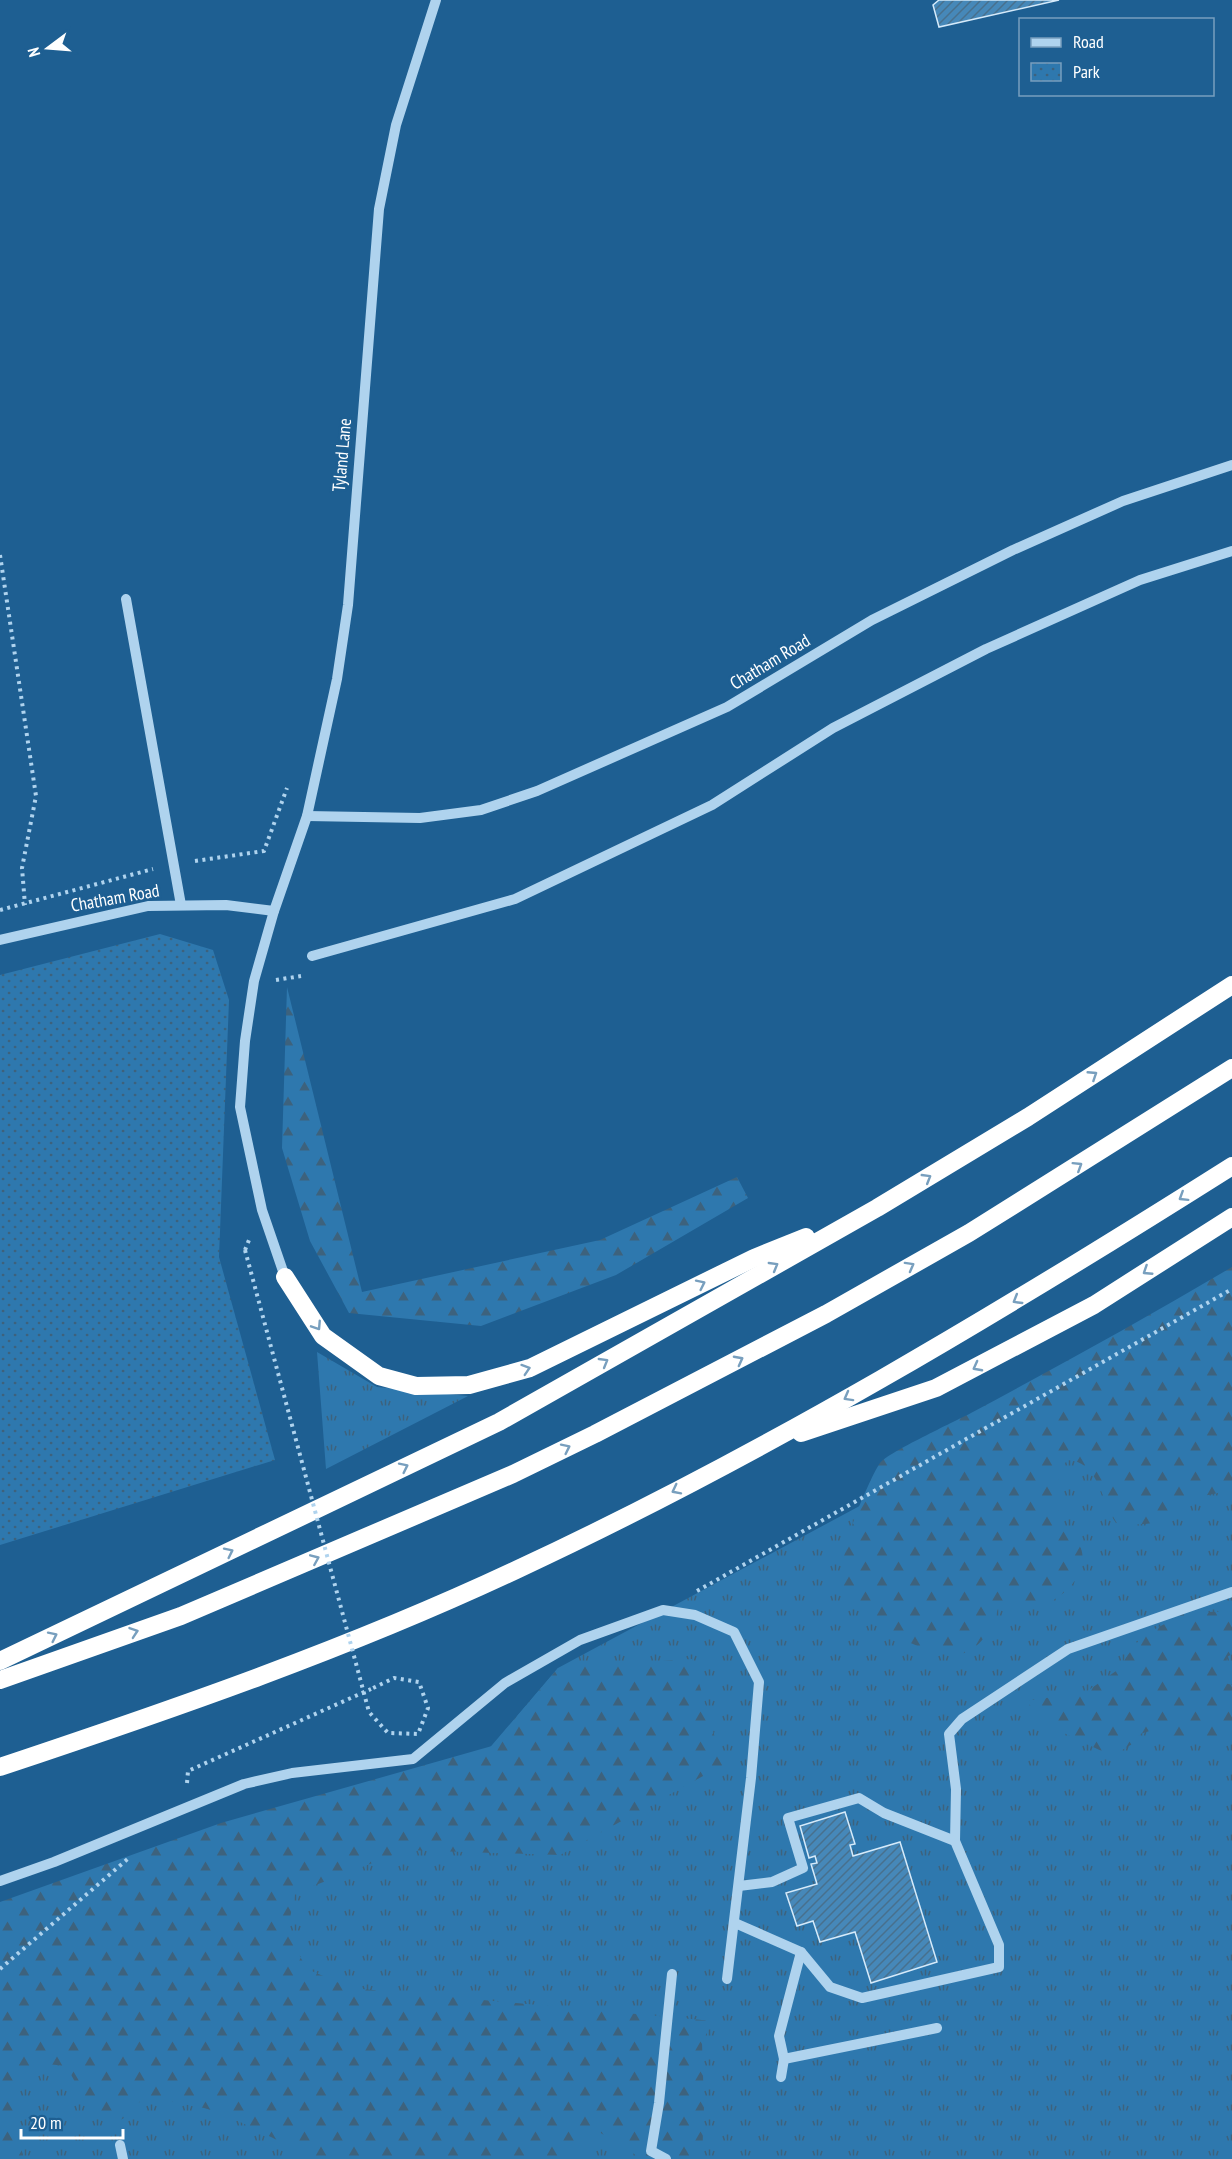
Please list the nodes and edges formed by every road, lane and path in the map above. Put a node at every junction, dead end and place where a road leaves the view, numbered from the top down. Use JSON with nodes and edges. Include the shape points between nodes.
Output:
{"nodes":[{"id":1,"x":436,"y":0,"type":"edge"},
{"id":2,"x":1232,"y":465,"type":"edge"},
{"id":3,"x":1232,"y":551,"type":"edge"},
{"id":4,"x":0,"y":555,"type":"edge"},
{"id":5,"x":126,"y":599,"type":"dead end"},
{"id":6,"x":290,"y":780,"type":"dead end"},
{"id":7,"x":307,"y":816,"type":"junction"},
{"id":8,"x":174,"y":864,"type":"junction"},
{"id":9,"x":25,"y":904,"type":"junction"},
{"id":10,"x":182,"y":905,"type":"junction"},
{"id":11,"x":0,"y":910,"type":"edge"},
{"id":12,"x":274,"y":911,"type":"junction"},
{"id":13,"x":28,"y":932,"type":"junction"},
{"id":14,"x":0,"y":940,"type":"edge"},
{"id":15,"x":312,"y":956,"type":"dead end"},
{"id":16,"x":1232,"y":985,"type":"edge"},
{"id":17,"x":1232,"y":1068,"type":"edge"},
{"id":18,"x":1232,"y":1166,"type":"edge"},
{"id":19,"x":877,"y":1208,"type":"junction"},
{"id":20,"x":1232,"y":1217,"type":"edge"},
{"id":21,"x":245,"y":1250,"type":"dead end"},
{"id":22,"x":285,"y":1277,"type":"joint"},
{"id":23,"x":1232,"y":1289,"type":"edge"},
{"id":24,"x":758,"y":1447,"type":"junction"},
{"id":25,"x":1232,"y":1592,"type":"edge"},
{"id":26,"x":663,"y":1610,"type":"junction"},
{"id":27,"x":0,"y":1662,"type":"edge"},
{"id":28,"x":0,"y":1680,"type":"edge"},
{"id":29,"x":0,"y":1767,"type":"edge"},
{"id":30,"x":186,"y":1809,"type":"junction"},
{"id":31,"x":955,"y":1841,"type":"junction"},
{"id":32,"x":135,"y":1853,"type":"dead end"},
{"id":33,"x":0,"y":1881,"type":"edge"},
{"id":34,"x":739,"y":1886,"type":"junction"},
{"id":35,"x":735,"y":1923,"type":"junction"},
{"id":36,"x":801,"y":1952,"type":"junction"},
{"id":37,"x":0,"y":1969,"type":"edge"},
{"id":38,"x":672,"y":1974,"type":"dead end"},
{"id":39,"x":727,"y":1979,"type":"dead end"},
{"id":40,"x":937,"y":2028,"type":"dead end"},
{"id":41,"x":784,"y":2059,"type":"junction"},
{"id":42,"x":781,"y":2077,"type":"dead end"},
{"id":43,"x":120,"y":2145,"type":"dead end"},
{"id":44,"x":123,"y":2159,"type":"edge"},
{"id":45,"x":666,"y":2159,"type":"edge"}],
"edges":[{"from":1,"to":7,"type":"street","name":"Tyland Lane","via":[[396,125],[379,209],[348,605],[337,679]]},
{"from":2,"to":7,"type":"street","name":"Chatham Road","via":[[1123,501],[1013,550],[872,620],[727,707],[537,791],[481,810],[420,818]]},
{"from":3,"to":15,"type":"street","via":[[1140,580],[986,650],[833,728],[712,805],[515,899]]},
{"from":4,"to":9,"type":"path","via":[[36,796],[22,868]]},
{"from":5,"to":8,"type":"street"},
{"from":6,"to":8,"type":"path","via":[[264,851]]},
{"from":7,"to":12,"type":"street","name":"Tyland Lane"},
{"from":8,"to":9,"type":"path"},
{"from":8,"to":10,"type":"street"},
{"from":9,"to":11,"type":"path"},
{"from":9,"to":13,"type":"path"},
{"from":10,"to":12,"type":"street","name":"Chatham Road"},
{"from":10,"to":13,"type":"street","name":"Chatham Road","via":[[148,906]]},
{"from":12,"to":22,"type":"street","name":"Tyland Lane","via":[[254,981],[240,1107],[262,1210]]},
{"from":13,"to":14,"type":"street","name":"Chatham Road"},
{"from":19,"to":16,"type":"highway","one_way":true,"via":[[1028,1117]]},
{"from":28,"to":17,"type":"highway","one_way":true,"via":[[182,1616],[513,1474],[595,1434],[826,1314],[969,1233]]},
{"from":18,"to":24,"type":"highway","one_way":true,"via":[[917,1360]]},
{"from":22,"to":19,"type":"highway","one_way":true,"via":[[323,1336],[379,1376],[416,1386],[469,1385],[530,1368],[754,1258]]},
{"from":27,"to":19,"type":"highway","one_way":true,"via":[[499,1422]]},
{"from":20,"to":24,"type":"highway","one_way":true,"via":[[1094,1305],[936,1388]]},
{"from":21,"to":30,"type":"path","bridge":true,"via":[[369,1712],[388,1732],[418,1734],[428,1708],[419,1682],[394,1678],[371,1689],[188,1771]]},
{"from":23,"to":26,"type":"path"},
{"from":24,"to":29,"type":"highway","one_way":true,"via":[[516,1570],[413,1614],[171,1710]]},
{"from":25,"to":31,"type":"street","via":[[1068,1649],[962,1719],[949,1734],[956,1789]]},
{"from":26,"to":30,"type":"street","via":[[580,1640],[505,1683],[413,1759],[292,1773],[244,1784]]},
{"from":26,"to":34,"type":"street","via":[[695,1615],[734,1632],[759,1683]]},
{"from":30,"to":33,"type":"street"},
{"from":31,"to":34,"type":"street","via":[[859,1798],[789,1818],[803,1868],[772,1882]]},
{"from":31,"to":36,"type":"street","via":[[999,1945],[999,1967],[862,1998],[830,1987]]},
{"from":32,"to":37,"type":"path"},
{"from":34,"to":35,"type":"street"},
{"from":35,"to":36,"type":"street"},
{"from":35,"to":39,"type":"street"},
{"from":36,"to":41,"type":"street","via":[[779,2036]]},
{"from":38,"to":45,"type":"street","via":[[651,2151]]},
{"from":40,"to":41,"type":"street"},
{"from":41,"to":42,"type":"street"},
{"from":43,"to":44,"type":"street"}]}
